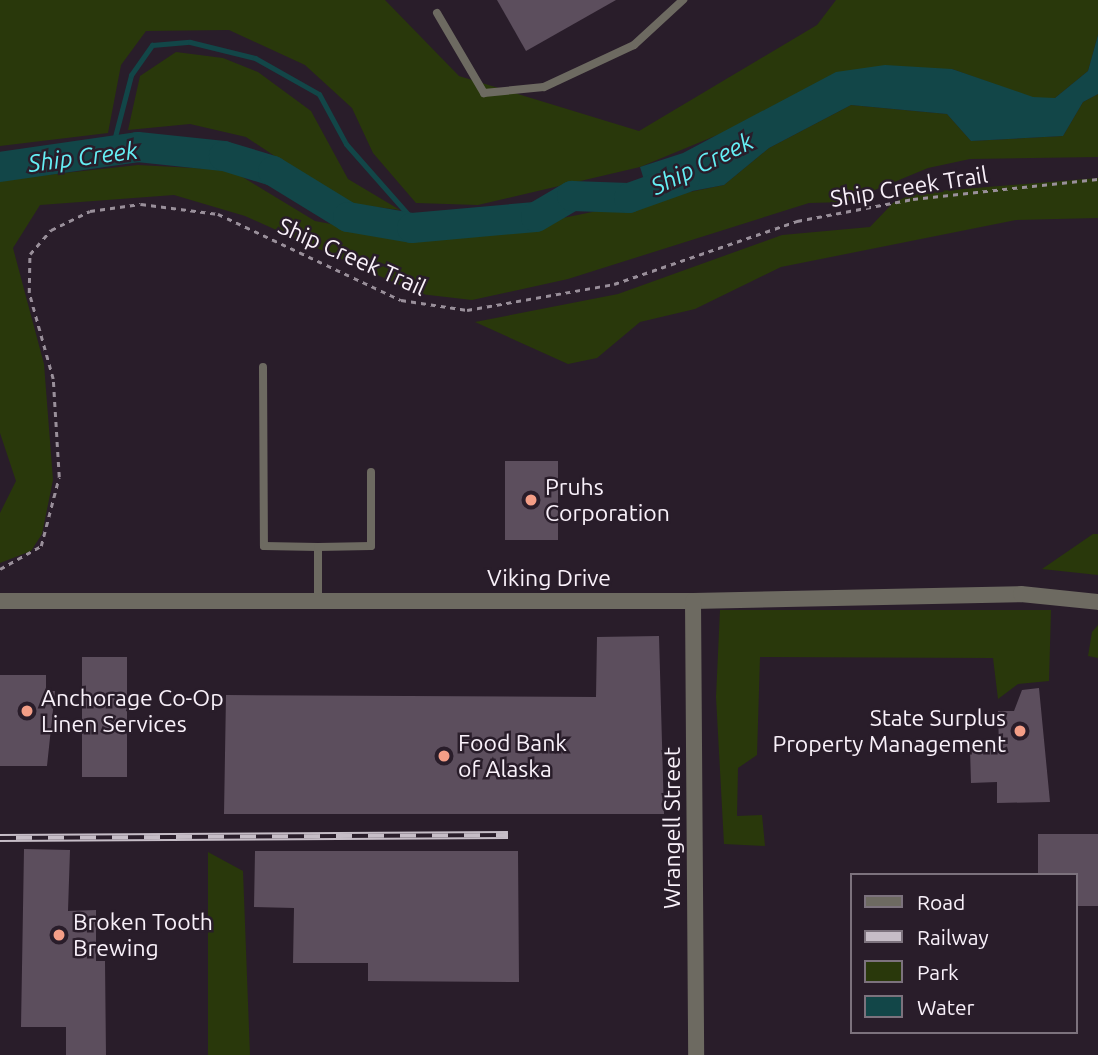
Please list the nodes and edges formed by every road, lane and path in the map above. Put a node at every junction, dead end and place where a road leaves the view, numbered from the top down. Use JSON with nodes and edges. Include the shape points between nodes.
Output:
{"nodes":[{"id":1,"x":683,"y":0,"type":"edge"},
{"id":2,"x":437,"y":13,"type":"dead end"},
{"id":3,"x":1098,"y":178,"type":"edge"},
{"id":4,"x":264,"y":367,"type":"dead end"},
{"id":5,"x":371,"y":472,"type":"dead end"},
{"id":6,"x":318,"y":547,"type":"junction"},
{"id":7,"x":0,"y":569,"type":"edge"},
{"id":8,"x":0,"y":601,"type":"edge"},
{"id":9,"x":318,"y":601,"type":"junction"},
{"id":10,"x":693,"y":601,"type":"junction"},
{"id":11,"x":1098,"y":602,"type":"edge"},
{"id":12,"x":696,"y":1055,"type":"edge"}],
"edges":[{"from":1,"to":2,"type":"lane","via":[[634,45],[612,56],[544,87],[484,93]]},
{"from":3,"to":7,"type":"path","name":"Ship Creek Trail","via":[[913,199],[808,219],[614,284],[467,310],[401,300],[218,214],[153,205],[90,211],[51,230],[30,254],[29,293],[53,379],[59,477],[41,546]]},
{"from":4,"to":6,"type":"lane","via":[[264,545]]},
{"from":5,"to":6,"type":"lane","via":[[371,545]]},
{"from":6,"to":9,"type":"lane"},
{"from":8,"to":9,"type":"street","name":"Viking Drive"},
{"from":9,"to":10,"type":"street","name":"Viking Drive"},
{"from":10,"to":11,"type":"street","name":"Viking Drive","via":[[1021,594]]},
{"from":10,"to":12,"type":"street","name":"Wrangell Street"}]}
